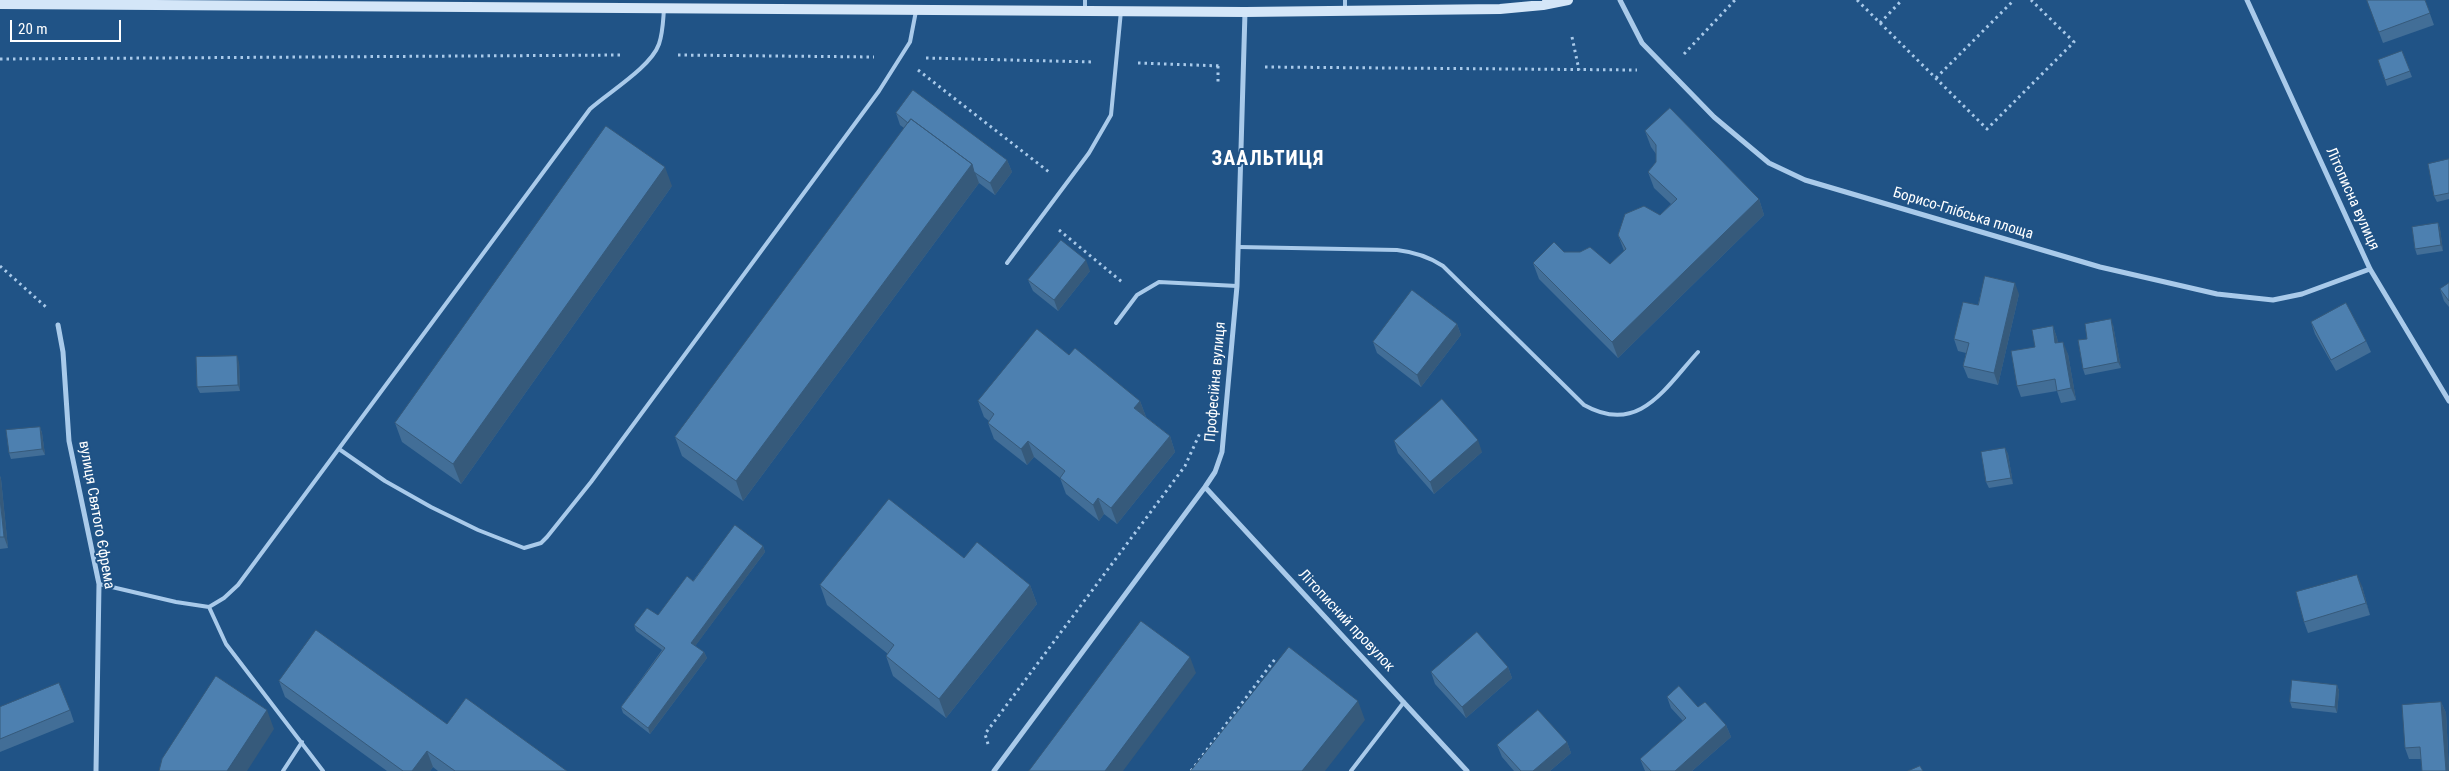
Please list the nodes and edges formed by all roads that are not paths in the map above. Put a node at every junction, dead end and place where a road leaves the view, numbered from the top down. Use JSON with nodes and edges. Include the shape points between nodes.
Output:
{"nodes":[{"id":1,"x":1346,"y":0,"type":"edge"},
{"id":2,"x":1568,"y":0,"type":"edge"},
{"id":3,"x":1620,"y":0,"type":"edge"},
{"id":4,"x":2247,"y":0,"type":"edge"},
{"id":5,"x":53,"y":2,"type":"edge"},
{"id":6,"x":593,"y":3,"type":"edge"},
{"id":7,"x":0,"y":4,"type":"edge"},
{"id":8,"x":1085,"y":5,"type":"edge"},
{"id":9,"x":664,"y":7,"type":"junction"},
{"id":10,"x":916,"y":10,"type":"junction"},
{"id":11,"x":1121,"y":11,"type":"junction"},
{"id":12,"x":1246,"y":12,"type":"junction"},
{"id":13,"x":1345,"y":12,"type":"junction"},
{"id":14,"x":1239,"y":248,"type":"junction"},
{"id":15,"x":1007,"y":263,"type":"dead end"},
{"id":16,"x":2370,"y":269,"type":"junction"},
{"id":17,"x":1237,"y":286,"type":"junction"},
{"id":18,"x":1116,"y":323,"type":"dead end"},
{"id":19,"x":58,"y":325,"type":"road end"},
{"id":20,"x":1698,"y":352,"type":"dead end"},
{"id":21,"x":2449,"y":401,"type":"edge"},
{"id":22,"x":339,"y":449,"type":"junction"},
{"id":23,"x":1206,"y":487,"type":"junction"},
{"id":24,"x":99,"y":584,"type":"junction"},
{"id":25,"x":209,"y":607,"type":"junction"},
{"id":26,"x":1404,"y":702,"type":"junction"},
{"id":27,"x":302,"y":742,"type":"junction"},
{"id":28,"x":996,"y":769,"type":"edge"},
{"id":29,"x":96,"y":771,"type":"edge"},
{"id":30,"x":283,"y":771,"type":"edge"},
{"id":31,"x":323,"y":771,"type":"edge"},
{"id":32,"x":1351,"y":771,"type":"edge"},
{"id":33,"x":1468,"y":771,"type":"edge"}],
"edges":[{"from":1,"to":13,"type":"lane"},
{"from":2,"to":13,"type":"main road","via":[[1500,9]]},
{"from":3,"to":16,"type":"street","name":"Борисо-Глібська площа","via":[[1642,43],[1714,117],[1770,163],[1805,180],[2100,267],[2217,294],[2273,300],[2302,294]]},
{"from":4,"to":16,"type":"street","name":"Літописна вулиця"},
{"from":5,"to":6,"type":"main road"},
{"from":5,"to":7,"type":"main road"},
{"from":6,"to":9,"type":"main road"},
{"from":8,"to":10,"type":"main road"},
{"from":8,"to":11,"type":"main road"},
{"from":9,"to":10,"type":"main road"},
{"from":9,"to":22,"type":"lane","via":[[662,31],[653,55],[642,68],[590,109]]},
{"from":10,"to":22,"type":"lane","via":[[914,29],[902,57],[820,173],[542,543],[524,548],[478,530],[385,481]]},
{"from":11,"to":12,"type":"main road"},
{"from":11,"to":15,"type":"lane","via":[[1111,115],[1089,154]]},
{"from":12,"to":13,"type":"main road"},
{"from":12,"to":14,"type":"street","name":"Професійна вулиця"},
{"from":14,"to":17,"type":"street","name":"Професійна вулиця"},
{"from":14,"to":20,"type":"lane","via":[[1397,250],[1434,259],[1584,405],[1605,415],[1622,416],[1644,408]]},
{"from":16,"to":21,"type":"street","name":"Літописна вулиця"},
{"from":17,"to":18,"type":"lane","via":[[1159,282],[1137,295]]},
{"from":17,"to":23,"type":"street","name":"Професійна вулиця","via":[[1222,452]]},
{"from":19,"to":24,"type":"street","name":"вулиця Святого Єфрема","via":[[69,441]]},
{"from":22,"to":25,"type":"lane","via":[[238,585]]},
{"from":23,"to":26,"type":"street","name":"Літописний провулок"},
{"from":23,"to":28,"type":"street","name":"Професійна вулиця"},
{"from":24,"to":25,"type":"lane"},
{"from":24,"to":29,"type":"street","name":"вулиця Святого Єфрема"},
{"from":25,"to":27,"type":"lane","via":[[226,644]]},
{"from":26,"to":32,"type":"lane"},
{"from":26,"to":33,"type":"street","name":"Літописний провулок"},
{"from":27,"to":30,"type":"lane"},
{"from":27,"to":31,"type":"lane"}]}
